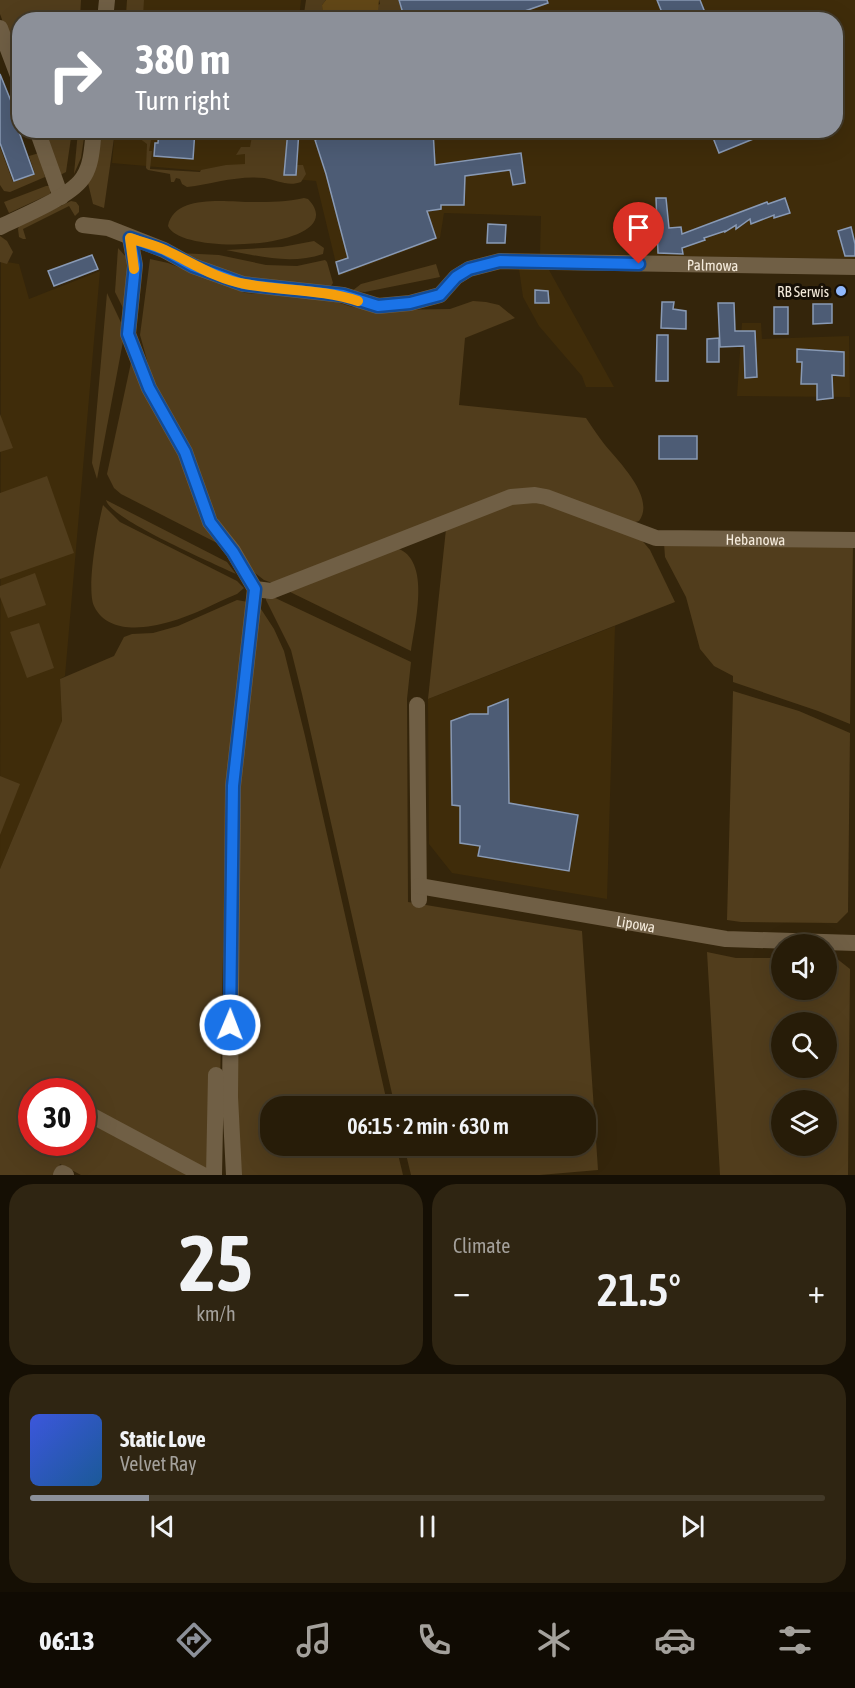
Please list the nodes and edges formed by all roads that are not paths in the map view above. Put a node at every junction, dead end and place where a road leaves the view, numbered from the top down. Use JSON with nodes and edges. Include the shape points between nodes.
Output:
{"nodes":[{"id":1,"x":0,"y":28,"type":"edge"},
{"id":2,"x":12,"y":60,"type":"edge"},
{"id":3,"x":40,"y":138,"type":"edge"},
{"id":4,"x":93,"y":138,"type":"edge"},
{"id":5,"x":61,"y":196,"type":"junction"},
{"id":6,"x":83,"y":225,"type":"dead end"},
{"id":7,"x":0,"y":227,"type":"edge"},
{"id":8,"x":130,"y":238,"type":"junction"},
{"id":9,"x":855,"y":267,"type":"edge"},
{"id":10,"x":855,"y":540,"type":"edge"},
{"id":11,"x":255,"y":589,"type":"junction"},
{"id":12,"x":417,"y":705,"type":"dead end"},
{"id":13,"x":855,"y":943,"type":"edge"},
{"id":14,"x":216,"y":1075,"type":"dead end"},
{"id":15,"x":96,"y":1118,"type":"edge"},
{"id":16,"x":62,"y":1175,"type":"edge"},
{"id":17,"x":66,"y":1175,"type":"edge"},
{"id":18,"x":203,"y":1175,"type":"edge"},
{"id":19,"x":214,"y":1175,"type":"edge"},
{"id":20,"x":234,"y":1175,"type":"edge"}],
"edges":[{"from":1,"to":2,"type":"street"},
{"from":3,"to":5,"type":"street"},
{"from":4,"to":5,"type":"street","via":[[84,176]]},
{"from":5,"to":7,"type":"street"},
{"from":6,"to":8,"type":"street","name":"Palmowa","via":[[108,228]]},
{"from":8,"to":9,"type":"street","name":"Palmowa","via":[[243,284],[343,295],[378,306],[440,295],[469,269],[500,261]]},
{"from":8,"to":11,"type":"street","via":[[135,265],[128,334],[149,388],[185,452],[210,522]]},
{"from":10,"to":11,"type":"street","name":"Hebanowa","via":[[656,538],[546,497],[524,495],[271,591]]},
{"from":11,"to":20,"type":"street","via":[[233,786],[230,1097]]},
{"from":12,"to":13,"type":"street","name":"Lipowa","via":[[419,893],[726,939]]},
{"from":14,"to":19,"type":"street"},
{"from":15,"to":18,"type":"street"},
{"from":16,"to":17,"type":"street"}]}
